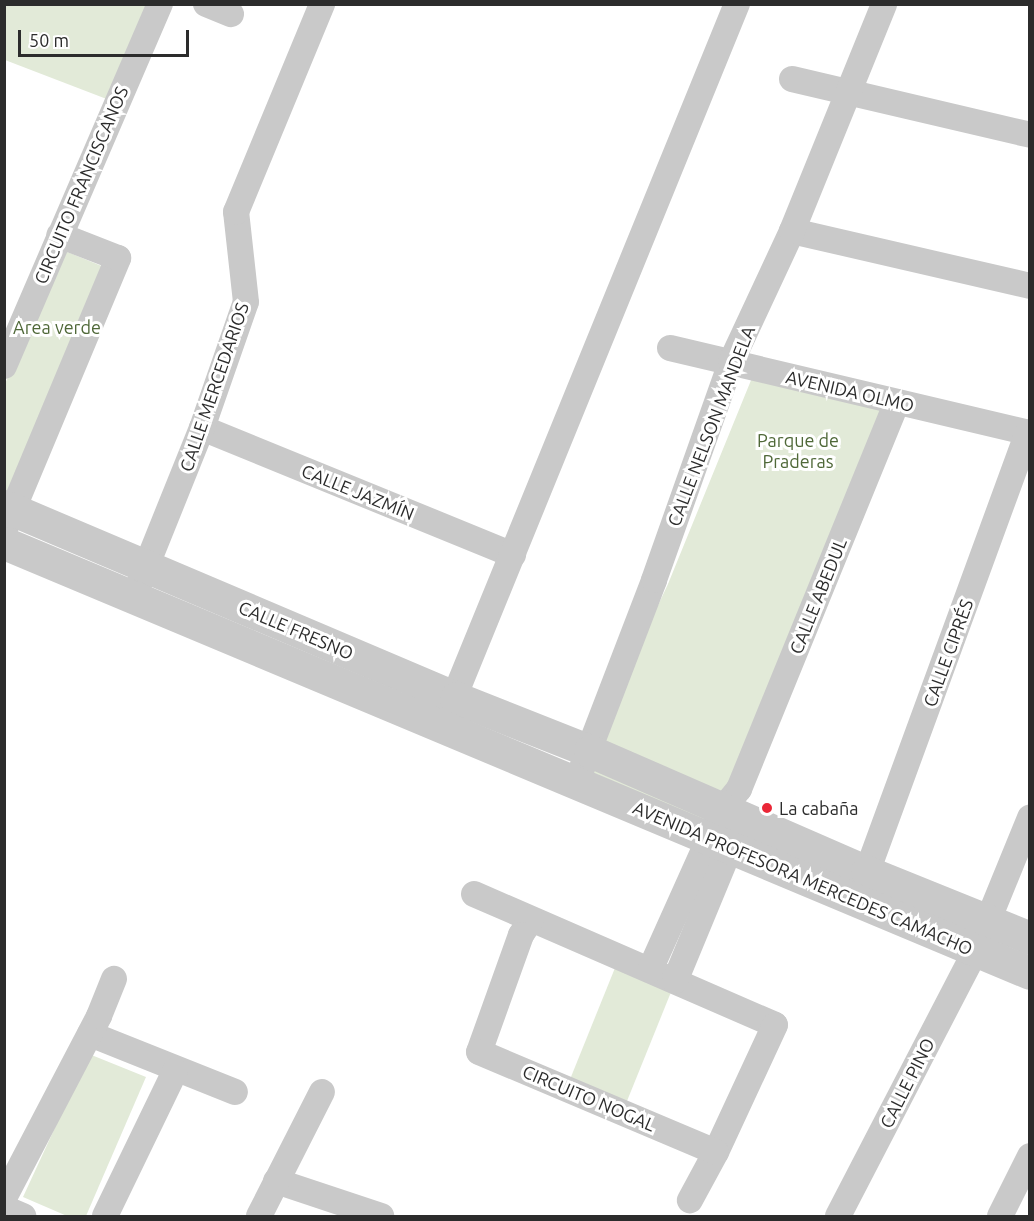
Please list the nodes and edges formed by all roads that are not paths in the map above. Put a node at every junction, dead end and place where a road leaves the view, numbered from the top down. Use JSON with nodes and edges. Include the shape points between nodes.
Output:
{"nodes":[{"id":1,"x":160,"y":4,"type":"edge"},
{"id":2,"x":206,"y":4,"type":"edge"},
{"id":3,"x":322,"y":4,"type":"edge"},
{"id":4,"x":737,"y":4,"type":"edge"},
{"id":5,"x":884,"y":4,"type":"edge"},
{"id":6,"x":231,"y":14,"type":"dead end"},
{"id":7,"x":792,"y":79,"type":"dead end"},
{"id":8,"x":849,"y":93,"type":"junction"},
{"id":9,"x":1029,"y":135,"type":"edge"},
{"id":10,"x":792,"y":231,"type":"junction"},
{"id":11,"x":58,"y":235,"type":"junction"},
{"id":12,"x":1029,"y":285,"type":"edge"},
{"id":13,"x":670,"y":348,"type":"dead end"},
{"id":14,"x":731,"y":362,"type":"junction"},
{"id":15,"x":4,"y":366,"type":"edge"},
{"id":16,"x":897,"y":402,"type":"junction"},
{"id":17,"x":202,"y":428,"type":"junction"},
{"id":18,"x":1029,"y":433,"type":"edge"},
{"id":19,"x":8,"y":516,"type":"edge"},
{"id":20,"x":4,"y":543,"type":"edge"},
{"id":21,"x":513,"y":555,"type":"junction"},
{"id":22,"x":146,"y":566,"type":"junction"},
{"id":23,"x":134,"y":597,"type":"junction"},
{"id":24,"x":456,"y":698,"type":"junction"},
{"id":25,"x":440,"y":727,"type":"junction"},
{"id":26,"x":590,"y":751,"type":"junction"},
{"id":27,"x":575,"y":785,"type":"junction"},
{"id":28,"x":1029,"y":818,"type":"edge"},
{"id":29,"x":729,"y":820,"type":"junction"},
{"id":30,"x":867,"y":872,"type":"junction"},
{"id":31,"x":474,"y":894,"type":"dead end"},
{"id":32,"x":531,"y":920,"type":"junction"},
{"id":33,"x":988,"y":921,"type":"junction"},
{"id":34,"x":1029,"y":938,"type":"edge"},
{"id":35,"x":976,"y":950,"type":"junction"},
{"id":36,"x":650,"y":970,"type":"junction"},
{"id":37,"x":1029,"y":974,"type":"edge"},
{"id":38,"x":114,"y":979,"type":"dead end"},
{"id":39,"x":675,"y":981,"type":"junction"},
{"id":40,"x":90,"y":1035,"type":"junction"},
{"id":41,"x":176,"y":1071,"type":"junction"},
{"id":42,"x":235,"y":1092,"type":"dead end"},
{"id":43,"x":322,"y":1092,"type":"dead end"},
{"id":44,"x":716,"y":1152,"type":"junction"},
{"id":45,"x":1029,"y":1156,"type":"edge"},
{"id":46,"x":276,"y":1181,"type":"junction"},
{"id":47,"x":4,"y":1198,"type":"edge"},
{"id":48,"x":690,"y":1200,"type":"dead end"},
{"id":49,"x":4,"y":1208,"type":"edge"},
{"id":50,"x":23,"y":1216,"type":"edge"},
{"id":51,"x":105,"y":1216,"type":"edge"},
{"id":52,"x":259,"y":1216,"type":"edge"},
{"id":53,"x":381,"y":1216,"type":"edge"},
{"id":54,"x":838,"y":1216,"type":"edge"},
{"id":55,"x":1000,"y":1216,"type":"edge"}],
"edges":[{"from":1,"to":11,"type":"street","name":"CIRCUITO FRANCISCANOS"},
{"from":2,"to":6,"type":"street"},
{"from":3,"to":17,"type":"street","name":"CALLE MERCEDARIOS","via":[[236,212],[246,302]]},
{"from":4,"to":21,"type":"street"},
{"from":5,"to":8,"type":"street","name":"CALLE NELSON MANDELA"},
{"from":7,"to":8,"type":"street"},
{"from":8,"to":9,"type":"street"},
{"from":8,"to":10,"type":"street","name":"CALLE NELSON MANDELA"},
{"from":10,"to":12,"type":"street"},
{"from":10,"to":14,"type":"street","name":"CALLE NELSON MANDELA"},
{"from":11,"to":15,"type":"street","name":"CIRCUITO FRANCISCANOS"},
{"from":11,"to":19,"type":"street","via":[[118,258]]},
{"from":13,"to":14,"type":"street","name":"AVENIDA OLMO"},
{"from":14,"to":16,"type":"street","name":"AVENIDA OLMO"},
{"from":14,"to":26,"type":"street","name":"CALLE NELSON MANDELA"},
{"from":16,"to":18,"type":"street","name":"AVENIDA OLMO"},
{"from":16,"to":29,"type":"street","name":"CALLE ABEDUL"},
{"from":17,"to":21,"type":"street","name":"CALLE JAZMÍN"},
{"from":17,"to":22,"type":"street","name":"CALLE MERCEDARIOS"},
{"from":18,"to":30,"type":"street","name":"CALLE CIPRÉS"},
{"from":19,"to":22,"type":"street","name":"CALLE FRESNO"},
{"from":20,"to":23,"type":"street","name":"CALLE FRESNO"},
{"from":21,"to":24,"type":"street"},
{"from":22,"to":23,"type":"street","name":"CALLE MERCEDARIOS"},
{"from":22,"to":24,"type":"street","name":"CALLE FRESNO"},
{"from":23,"to":25,"type":"street","name":"CALLE FRESNO"},
{"from":24,"to":25,"type":"street"},
{"from":24,"to":26,"type":"street","name":"CALLE FRESNO"},
{"from":25,"to":27,"type":"street","name":"CALLE FRESNO"},
{"from":26,"to":27,"type":"street","name":"CALLE NELSON MANDELA"},
{"from":26,"to":29,"type":"street","name":"AVENIDA PROFESORA MERCEDES CAMACHO"},
{"from":27,"to":29,"type":"street","name":"AVENIDA PROFESORA MERCEDES CAMACHO"},
{"from":28,"to":33,"type":"street","name":"CALLE PINO"},
{"from":29,"to":30,"type":"street","name":"AVENIDA PROFESORA MERCEDES CAMACHO"},
{"from":29,"to":35,"type":"street","name":"AVENIDA PROFESORA MERCEDES CAMACHO"},
{"from":29,"to":36,"type":"street"},
{"from":29,"to":39,"type":"street"},
{"from":30,"to":33,"type":"street","name":"AVENIDA PROFESORA MERCEDES CAMACHO"},
{"from":31,"to":32,"type":"street"},
{"from":32,"to":36,"type":"street"},
{"from":32,"to":44,"type":"street","name":"CIRCUITO NOGAL","via":[[521,935],[479,1052]]},
{"from":33,"to":34,"type":"street","name":"AVENIDA PROFESORA MERCEDES CAMACHO"},
{"from":33,"to":35,"type":"street","name":"CALLE PINO"},
{"from":35,"to":37,"type":"street","name":"AVENIDA PROFESORA MERCEDES CAMACHO"},
{"from":35,"to":54,"type":"street","name":"CALLE PINO"},
{"from":36,"to":39,"type":"street"},
{"from":38,"to":40,"type":"street"},
{"from":39,"to":44,"type":"street","via":[[775,1024]]},
{"from":40,"to":41,"type":"street"},
{"from":40,"to":47,"type":"street"},
{"from":41,"to":42,"type":"street"},
{"from":41,"to":51,"type":"street"},
{"from":43,"to":46,"type":"street"},
{"from":44,"to":48,"type":"street"},
{"from":45,"to":55,"type":"street"},
{"from":46,"to":52,"type":"street"},
{"from":46,"to":53,"type":"street"},
{"from":49,"to":50,"type":"street"}]}
